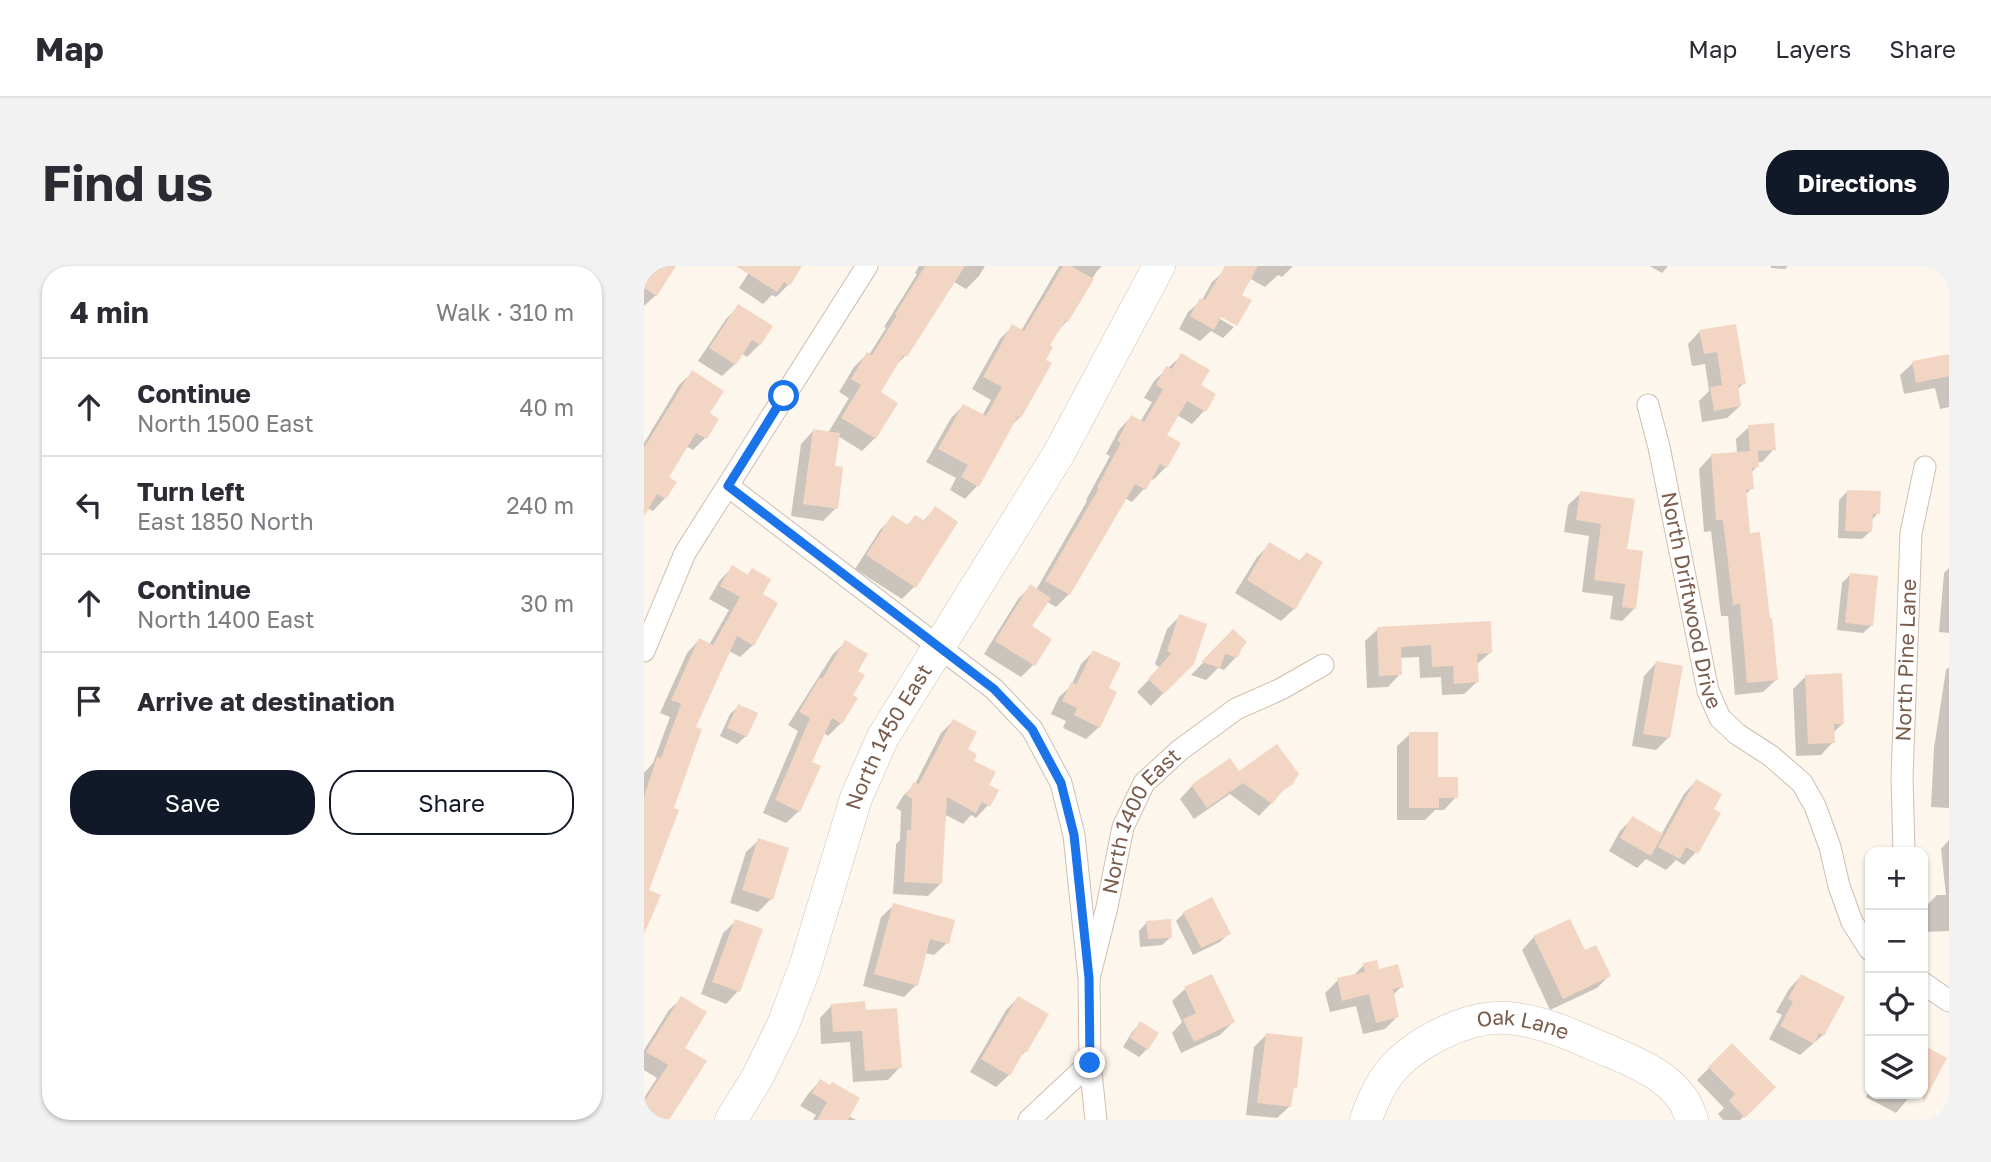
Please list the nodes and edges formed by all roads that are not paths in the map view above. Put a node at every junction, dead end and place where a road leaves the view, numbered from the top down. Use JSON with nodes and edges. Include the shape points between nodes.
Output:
{"nodes":[{"id":1,"x":867,"y":266,"type":"edge"},
{"id":2,"x":1159,"y":266,"type":"edge"},
{"id":3,"x":1648,"y":405,"type":"dead end"},
{"id":4,"x":1926,"y":467,"type":"dead end"},
{"id":5,"x":728,"y":486,"type":"junction"},
{"id":6,"x":939,"y":647,"type":"junction"},
{"id":7,"x":644,"y":651,"type":"edge"},
{"id":8,"x":1323,"y":665,"type":"dead end"},
{"id":9,"x":1904,"y":847,"type":"edge"},
{"id":10,"x":1865,"y":942,"type":"edge"},
{"id":11,"x":1089,"y":978,"type":"junction"},
{"id":12,"x":1928,"y":987,"type":"edge"},
{"id":13,"x":1949,"y":1001,"type":"edge"},
{"id":14,"x":1090,"y":1063,"type":"junction"},
{"id":15,"x":731,"y":1120,"type":"edge"},
{"id":16,"x":1029,"y":1120,"type":"edge"},
{"id":17,"x":1096,"y":1120,"type":"edge"},
{"id":18,"x":1366,"y":1120,"type":"edge"},
{"id":19,"x":1692,"y":1120,"type":"edge"}],
"edges":[{"from":1,"to":5,"type":"street"},
{"from":2,"to":6,"type":"street","name":"North 1450 East","via":[[1058,455]]},
{"from":3,"to":10,"type":"street","name":"North Driftwood Drive","via":[[1708,691],[1720,718],[1802,783],[1830,847],[1852,922]]},
{"from":4,"to":9,"type":"street","name":"North Pine Lane","via":[[1910,533]]},
{"from":5,"to":6,"type":"street"},
{"from":5,"to":7,"type":"street","via":[[685,553]]},
{"from":6,"to":11,"type":"street","via":[[994,689],[1032,729],[1061,783],[1074,835]]},
{"from":6,"to":15,"type":"street","name":"North 1450 East","via":[[883,737],[856,798],[783,1025]]},
{"from":8,"to":11,"type":"street","name":"North 1400 East","via":[[1236,709],[1144,783],[1123,827]]},
{"from":11,"to":14,"type":"street","name":"North 1400 East"},
{"from":12,"to":13,"type":"street"},
{"from":14,"to":16,"type":"street"},
{"from":14,"to":17,"type":"street","name":"North 1400 East"},
{"from":18,"to":19,"type":"street","name":"Oak Lane","via":[[1389,1073],[1425,1042],[1465,1023],[1506,1018],[1552,1026],[1648,1068],[1672,1085]]}]}
